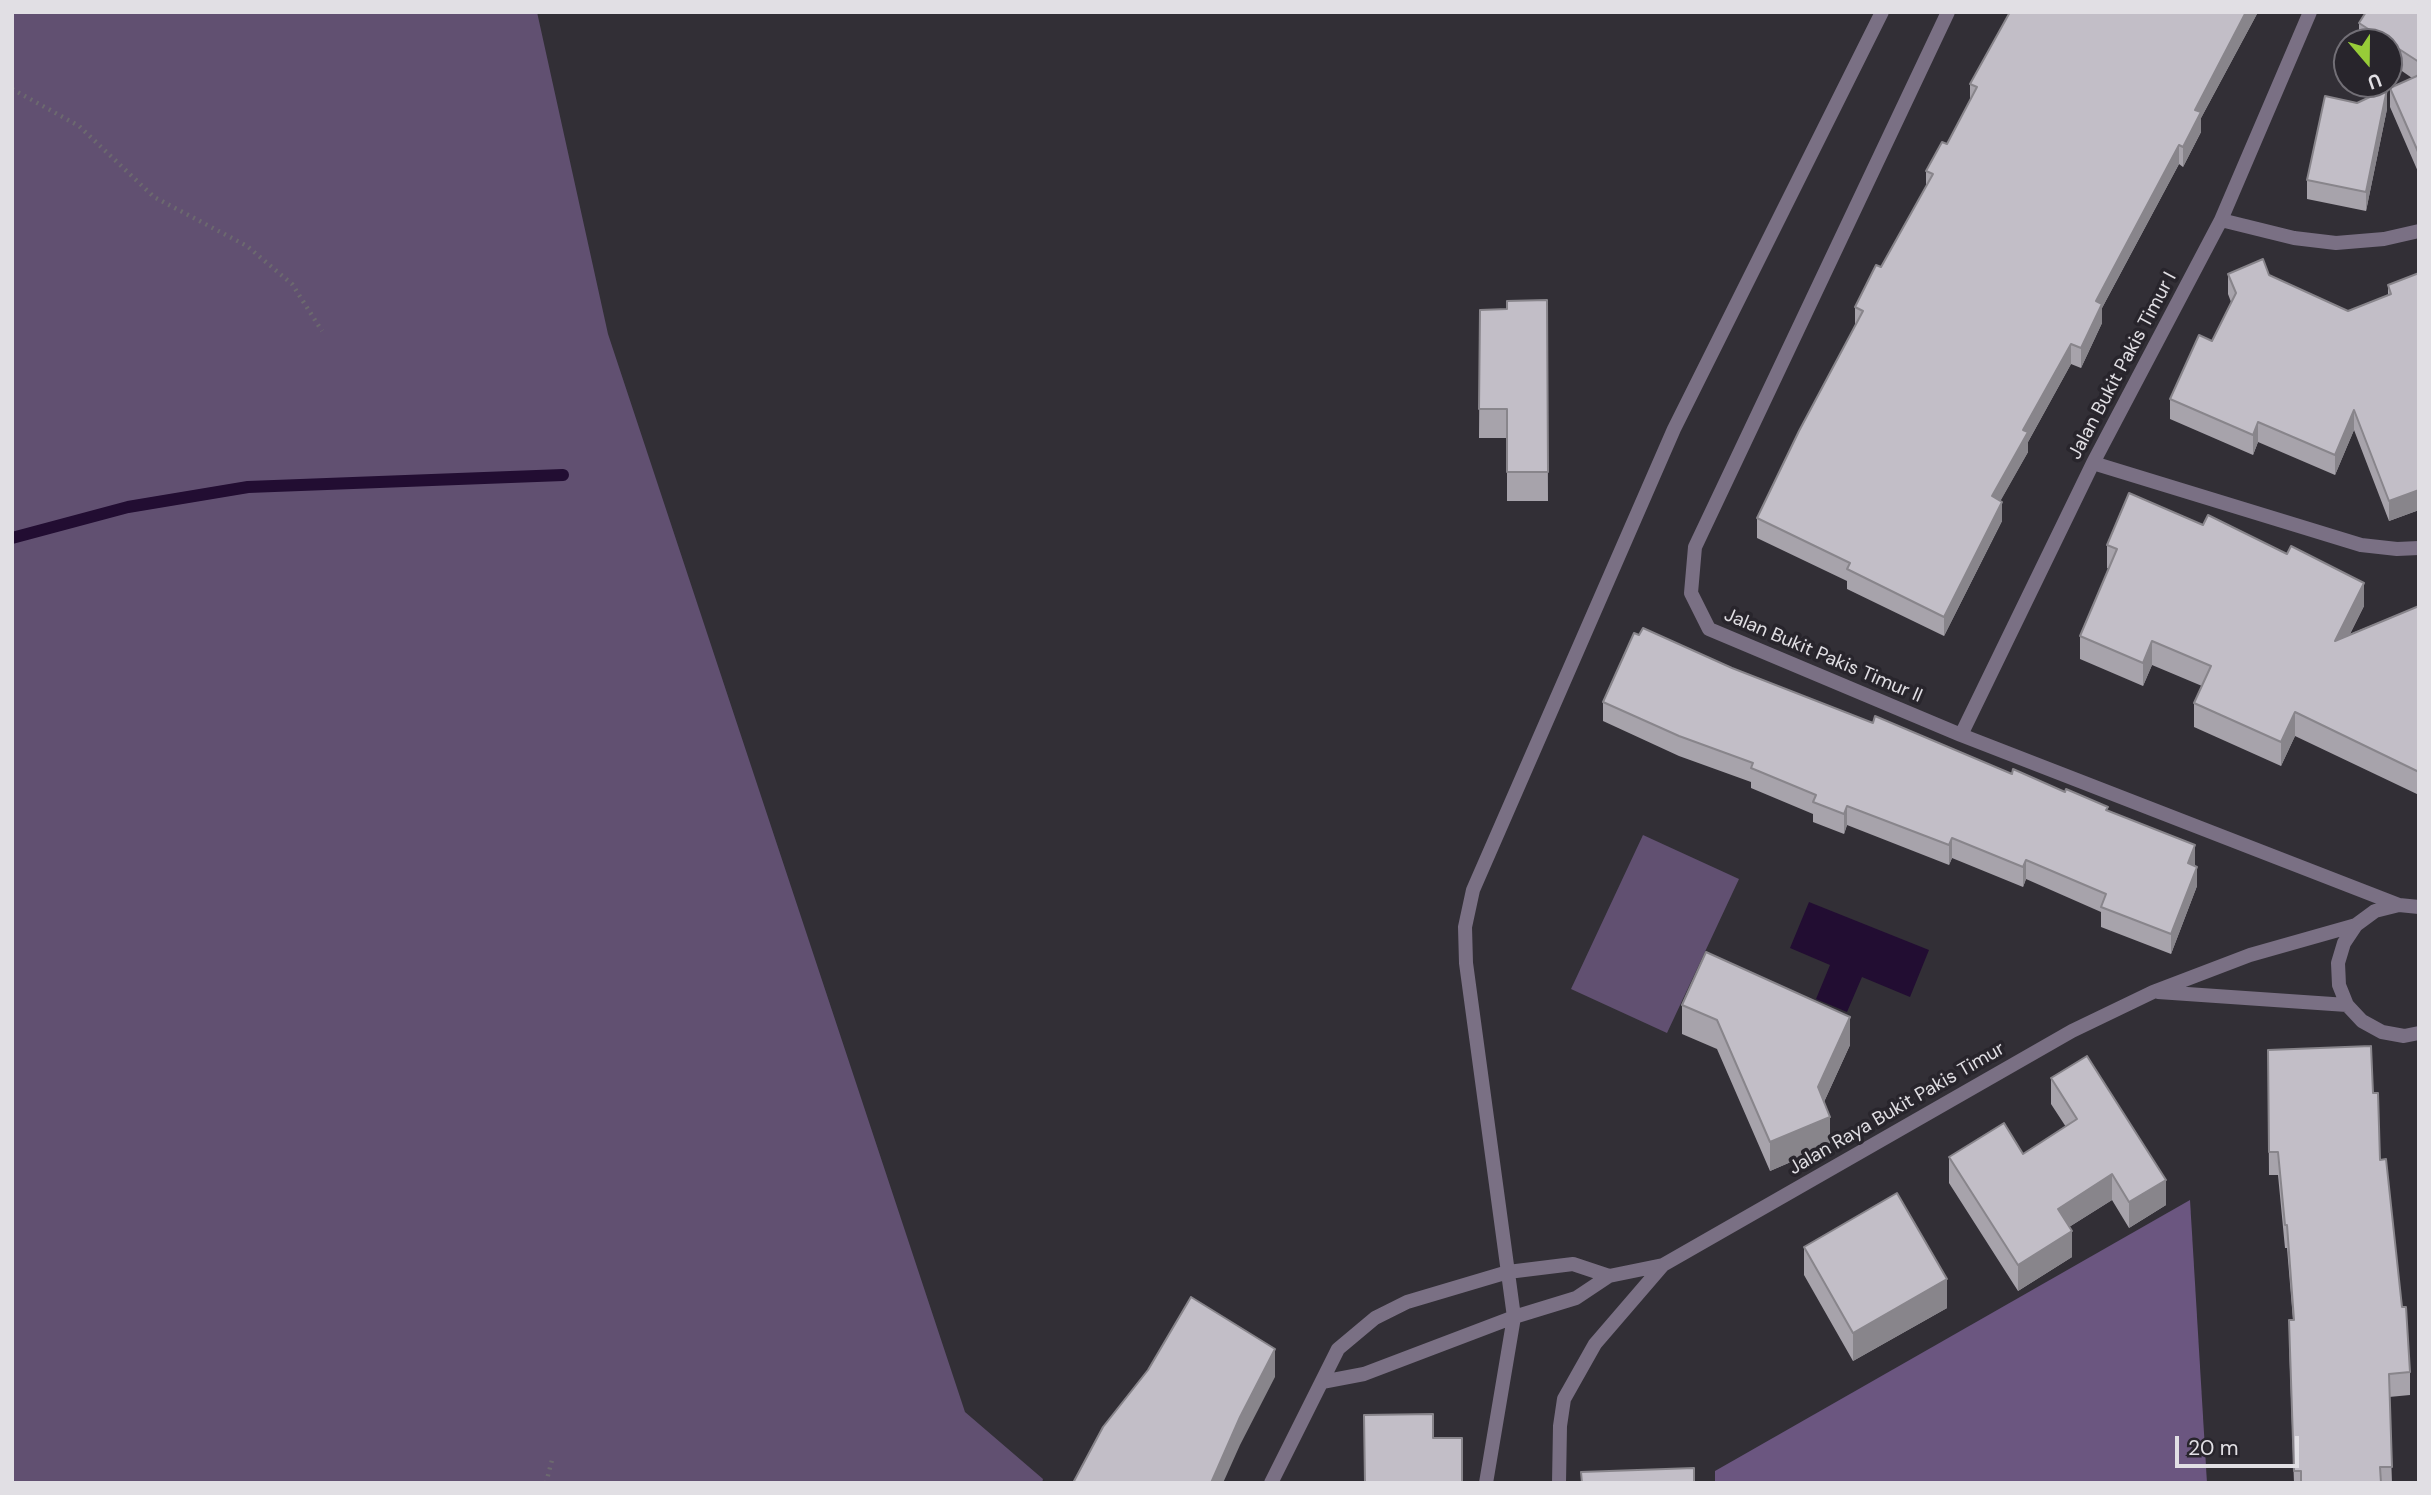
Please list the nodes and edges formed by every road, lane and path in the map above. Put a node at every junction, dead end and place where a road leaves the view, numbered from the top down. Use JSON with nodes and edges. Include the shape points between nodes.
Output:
{"nodes":[{"id":1,"x":1882,"y":12,"type":"edge"},
{"id":2,"x":1948,"y":12,"type":"edge"},
{"id":3,"x":2310,"y":12,"type":"edge"},
{"id":4,"x":12,"y":89,"type":"edge"},
{"id":5,"x":2221,"y":220,"type":"junction"},
{"id":6,"x":2419,"y":231,"type":"edge"},
{"id":7,"x":322,"y":331,"type":"dead end"},
{"id":8,"x":2093,"y":463,"type":"junction"},
{"id":9,"x":2419,"y":548,"type":"edge"},
{"id":10,"x":1961,"y":735,"type":"junction"},
{"id":11,"x":2399,"y":905,"type":"junction"},
{"id":12,"x":2419,"y":907,"type":"edge"},
{"id":13,"x":2356,"y":925,"type":"junction"},
{"id":14,"x":2153,"y":992,"type":"junction"},
{"id":15,"x":2347,"y":1005,"type":"junction"},
{"id":16,"x":2419,"y":1033,"type":"edge"},
{"id":17,"x":1663,"y":1265,"type":"junction"},
{"id":18,"x":1507,"y":1272,"type":"junction"},
{"id":19,"x":1609,"y":1276,"type":"junction"},
{"id":20,"x":1514,"y":1317,"type":"junction"},
{"id":21,"x":1322,"y":1382,"type":"junction"},
{"id":22,"x":552,"y":1460,"type":"dead end"},
{"id":23,"x":546,"y":1483,"type":"edge"},
{"id":24,"x":1271,"y":1483,"type":"edge"},
{"id":25,"x":1486,"y":1483,"type":"edge"},
{"id":26,"x":1559,"y":1483,"type":"edge"}],
"edges":[{"from":1,"to":18,"type":"street","via":[[1674,429],[1472,890],[1465,926],[1466,963]]},
{"from":2,"to":10,"type":"street","name":"Jalan Bukit Pakis Timur II","via":[[1695,547],[1691,593],[1709,629]]},
{"from":3,"to":5,"type":"street","name":"Jalan Bukit Pakis Timur I"},
{"from":4,"to":7,"type":"path","via":[[79,126],[154,197],[247,246],[292,284]]},
{"from":5,"to":6,"type":"street","via":[[2336,243]]},
{"from":5,"to":8,"type":"street","name":"Jalan Bukit Pakis Timur I"},
{"from":8,"to":9,"type":"street","via":[[2361,545]]},
{"from":8,"to":10,"type":"street","name":"Jalan Bukit Pakis Timur I"},
{"from":10,"to":11,"type":"street","name":"Jalan Bukit Pakis Timur II"},
{"from":11,"to":12,"type":"street"},
{"from":11,"to":13,"type":"street","name":"Jalan Raya Bukit Pakis Timur","via":[[2375,911]]},
{"from":13,"to":14,"type":"street","name":"Jalan Raya Bukit Pakis Timur","via":[[2250,955]]},
{"from":13,"to":15,"type":"street","via":[[2338,963],[2339,985]]},
{"from":14,"to":15,"type":"street","name":"Jalan Raya Bukit Pakis Timur"},
{"from":14,"to":17,"type":"street","name":"Jalan Raya Bukit Pakis Timur","via":[[2072,1031]]},
{"from":15,"to":16,"type":"street","via":[[2362,1021],[2382,1032]]},
{"from":17,"to":19,"type":"street","name":"Jalan Raya Bukit Pakis Timur"},
{"from":17,"to":26,"type":"street","name":"Jalan Raya Bukit Pakis Timur","via":[[1595,1344],[1564,1399]]},
{"from":18,"to":19,"type":"street","name":"Jalan Raya Bukit Pakis Timur","via":[[1573,1264]]},
{"from":18,"to":20,"type":"street"},
{"from":18,"to":21,"type":"street","name":"Jalan Raya Bukit Pakis Timur","via":[[1407,1301],[1375,1318],[1338,1349]]},
{"from":19,"to":20,"type":"street","name":"Jalan Raya Bukit Pakis Timur","via":[[1576,1298]]},
{"from":20,"to":21,"type":"street","name":"Jalan Raya Bukit Pakis Timur","via":[[1364,1374]]},
{"from":20,"to":25,"type":"street"},
{"from":21,"to":24,"type":"street","name":"Jalan Raya Bukit Pakis Timur"},
{"from":22,"to":23,"type":"path"}]}
